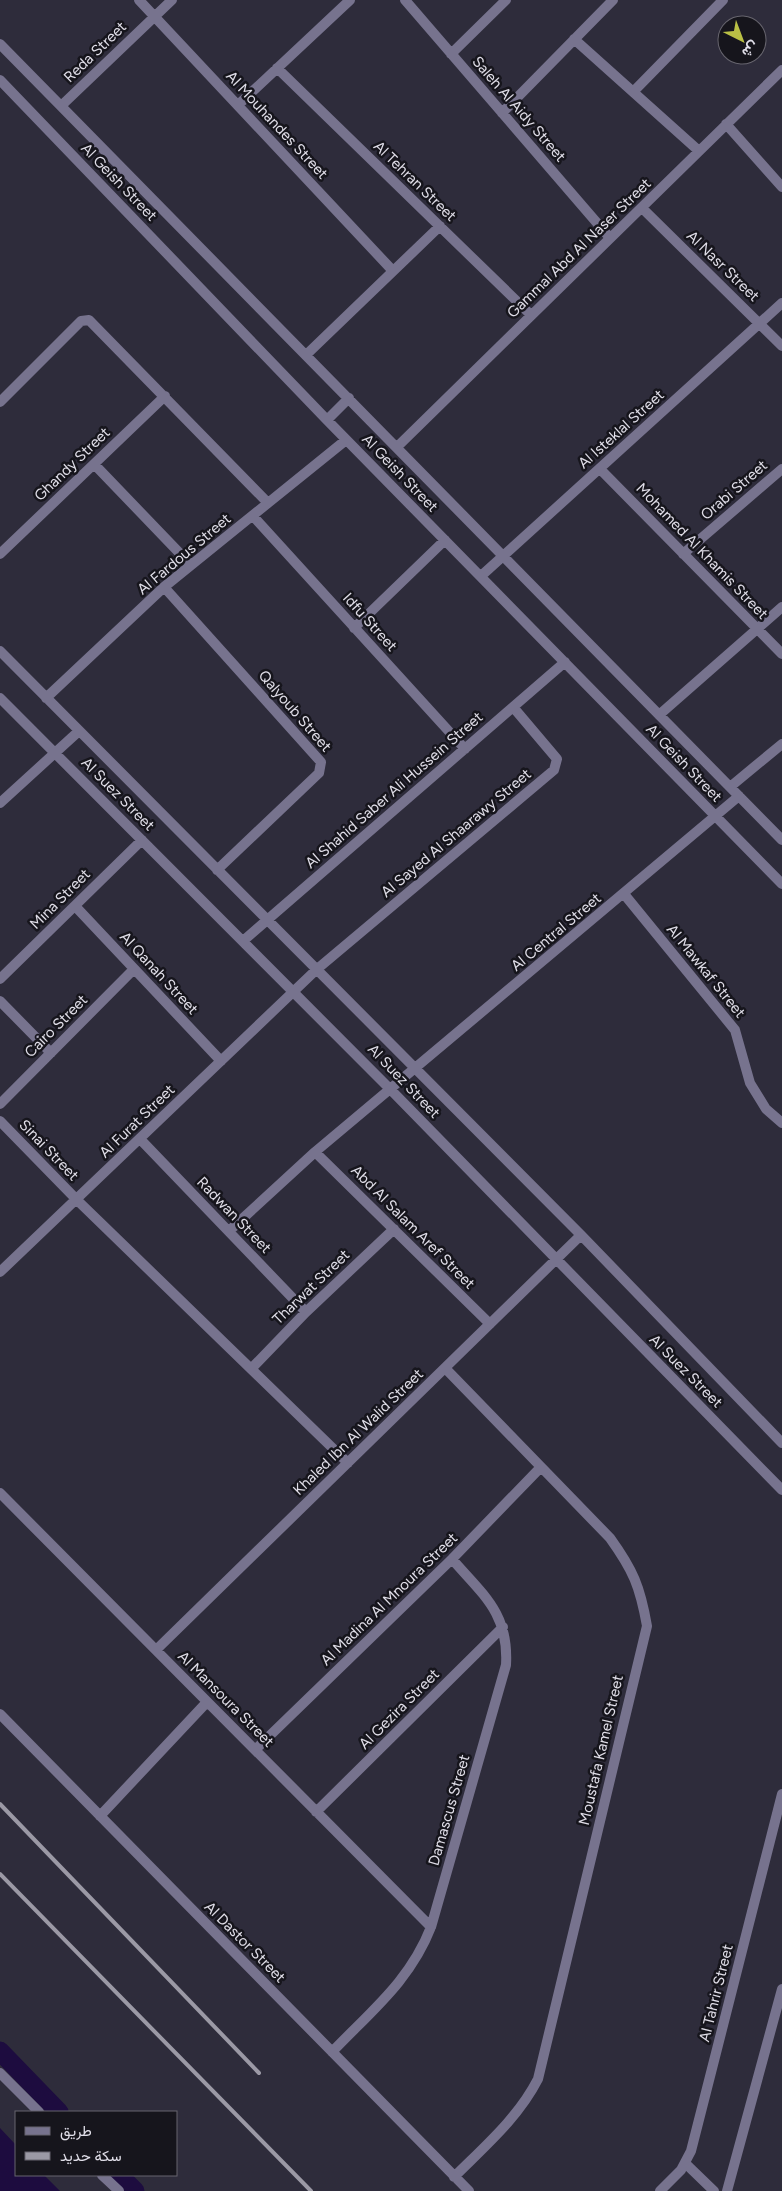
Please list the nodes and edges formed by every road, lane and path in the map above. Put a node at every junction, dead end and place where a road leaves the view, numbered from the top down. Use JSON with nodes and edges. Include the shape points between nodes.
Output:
{"nodes":[{"id":1,"x":139,"y":0,"type":"edge"},
{"id":2,"x":172,"y":0,"type":"edge"},
{"id":3,"x":350,"y":0,"type":"edge"},
{"id":4,"x":405,"y":0,"type":"edge"},
{"id":5,"x":506,"y":0,"type":"edge"},
{"id":6,"x":613,"y":0,"type":"edge"},
{"id":7,"x":723,"y":0,"type":"edge"},
{"id":8,"x":154,"y":16,"type":"junction"},
{"id":9,"x":574,"y":39,"type":"junction"},
{"id":10,"x":2,"y":49,"type":"edge"},
{"id":11,"x":451,"y":54,"type":"junction"},
{"id":12,"x":278,"y":68,"type":"junction"},
{"id":13,"x":781,"y":73,"type":"edge"},
{"id":14,"x":0,"y":80,"type":"edge"},
{"id":15,"x":633,"y":92,"type":"junction"},
{"id":16,"x":238,"y":105,"type":"junction"},
{"id":17,"x":61,"y":106,"type":"junction"},
{"id":18,"x":502,"y":113,"type":"junction"},
{"id":19,"x":726,"y":124,"type":"junction"},
{"id":20,"x":699,"y":151,"type":"junction"},
{"id":21,"x":782,"y":187,"type":"edge"},
{"id":22,"x":642,"y":208,"type":"junction"},
{"id":23,"x":440,"y":226,"type":"junction"},
{"id":24,"x":610,"y":238,"type":"junction"},
{"id":25,"x":393,"y":271,"type":"junction"},
{"id":26,"x":782,"y":303,"type":"edge"},
{"id":27,"x":531,"y":315,"type":"junction"},
{"id":28,"x":760,"y":323,"type":"junction"},
{"id":29,"x":782,"y":346,"type":"edge"},
{"id":30,"x":306,"y":355,"type":"junction"},
{"id":31,"x":165,"y":396,"type":"junction"},
{"id":32,"x":349,"y":398,"type":"junction"},
{"id":33,"x":0,"y":402,"type":"edge"},
{"id":34,"x":327,"y":420,"type":"junction"},
{"id":35,"x":346,"y":440,"type":"junction"},
{"id":36,"x":397,"y":447,"type":"junction"},
{"id":37,"x":94,"y":464,"type":"junction"},
{"id":38,"x":600,"y":468,"type":"junction"},
{"id":39,"x":782,"y":469,"type":"edge"},
{"id":40,"x":268,"y":503,"type":"junction"},
{"id":41,"x":253,"y":516,"type":"junction"},
{"id":42,"x":445,"y":540,"type":"junction"},
{"id":43,"x":0,"y":554,"type":"edge"},
{"id":44,"x":683,"y":554,"type":"junction"},
{"id":45,"x":504,"y":556,"type":"junction"},
{"id":46,"x":191,"y":565,"type":"junction"},
{"id":47,"x":481,"y":576,"type":"junction"},
{"id":48,"x":164,"y":588,"type":"junction"},
{"id":49,"x":782,"y":608,"type":"edge"},
{"id":50,"x":354,"y":628,"type":"junction"},
{"id":51,"x":757,"y":629,"type":"junction"},
{"id":52,"x":0,"y":651,"type":"edge"},
{"id":53,"x":782,"y":654,"type":"edge"},
{"id":54,"x":565,"y":662,"type":"junction"},
{"id":55,"x":0,"y":698,"type":"edge"},
{"id":56,"x":46,"y":698,"type":"junction"},
{"id":57,"x":513,"y":707,"type":"junction"},
{"id":58,"x":659,"y":715,"type":"junction"},
{"id":59,"x":79,"y":730,"type":"junction"},
{"id":60,"x":782,"y":744,"type":"edge"},
{"id":61,"x":464,"y":749,"type":"junction"},
{"id":62,"x":55,"y":753,"type":"junction"},
{"id":63,"x":730,"y":787,"type":"junction"},
{"id":64,"x":739,"y":796,"type":"junction"},
{"id":65,"x":0,"y":803,"type":"edge"},
{"id":66,"x":716,"y":817,"type":"junction"},
{"id":67,"x":142,"y":840,"type":"junction"},
{"id":68,"x":782,"y":840,"type":"edge"},
{"id":69,"x":217,"y":870,"type":"junction"},
{"id":70,"x":782,"y":884,"type":"edge"},
{"id":71,"x":624,"y":894,"type":"junction"},
{"id":72,"x":75,"y":906,"type":"junction"},
{"id":73,"x":267,"y":920,"type":"junction"},
{"id":74,"x":243,"y":941,"type":"junction"},
{"id":75,"x":134,"y":969,"type":"junction"},
{"id":76,"x":316,"y":970,"type":"junction"},
{"id":77,"x":0,"y":980,"type":"edge"},
{"id":78,"x":293,"y":991,"type":"junction"},
{"id":79,"x":0,"y":1001,"type":"edge"},
{"id":80,"x":51,"y":1052,"type":"junction"},
{"id":81,"x":221,"y":1061,"type":"junction"},
{"id":82,"x":415,"y":1070,"type":"junction"},
{"id":83,"x":391,"y":1090,"type":"junction"},
{"id":84,"x":0,"y":1104,"type":"edge"},
{"id":85,"x":0,"y":1121,"type":"edge"},
{"id":86,"x":782,"y":1123,"type":"edge"},
{"id":87,"x":140,"y":1139,"type":"junction"},
{"id":88,"x":316,"y":1152,"type":"junction"},
{"id":89,"x":77,"y":1200,"type":"junction"},
{"id":90,"x":394,"y":1229,"type":"junction"},
{"id":91,"x":229,"y":1232,"type":"junction"},
{"id":92,"x":581,"y":1235,"type":"junction"},
{"id":93,"x":556,"y":1260,"type":"junction"},
{"id":94,"x":0,"y":1272,"type":"edge"},
{"id":95,"x":306,"y":1312,"type":"junction"},
{"id":96,"x":490,"y":1324,"type":"junction"},
{"id":97,"x":251,"y":1368,"type":"junction"},
{"id":98,"x":445,"y":1368,"type":"junction"},
{"id":99,"x":782,"y":1443,"type":"edge"},
{"id":100,"x":348,"y":1463,"type":"junction"},
{"id":101,"x":541,"y":1467,"type":"junction"},
{"id":102,"x":782,"y":1490,"type":"edge"},
{"id":103,"x":0,"y":1493,"type":"edge"},
{"id":104,"x":452,"y":1559,"type":"junction"},
{"id":105,"x":504,"y":1627,"type":"junction"},
{"id":106,"x":156,"y":1650,"type":"junction"},
{"id":107,"x":207,"y":1702,"type":"junction"},
{"id":108,"x":0,"y":1714,"type":"edge"},
{"id":109,"x":255,"y":1750,"type":"junction"},
{"id":110,"x":782,"y":1794,"type":"edge"},
{"id":111,"x":316,"y":1812,"type":"junction"},
{"id":112,"x":100,"y":1816,"type":"junction"},
{"id":113,"x":431,"y":1927,"type":"junction"},
{"id":114,"x":782,"y":1989,"type":"edge"},
{"id":115,"x":332,"y":2052,"type":"junction"},
{"id":116,"x":0,"y":2073,"type":"edge"},
{"id":117,"x":38,"y":2111,"type":"edge"},
{"id":118,"x":685,"y":2163,"type":"junction"},
{"id":119,"x":103,"y":2176,"type":"edge"},
{"id":120,"x":454,"y":2176,"type":"junction"},
{"id":121,"x":118,"y":2191,"type":"edge"},
{"id":122,"x":469,"y":2191,"type":"edge"},
{"id":123,"x":660,"y":2191,"type":"edge"},
{"id":124,"x":714,"y":2191,"type":"edge"},
{"id":125,"x":727,"y":2191,"type":"edge"}],
"edges":[{"from":1,"to":8,"type":"street","name":"Al Mouhandes Street"},
{"from":2,"to":8,"type":"street","name":"Reda Street"},
{"from":3,"to":12,"type":"street"},
{"from":4,"to":11,"type":"street","name":"Saleh Al Aidy Street"},
{"from":5,"to":11,"type":"street"},
{"from":6,"to":9,"type":"street"},
{"from":7,"to":15,"type":"street"},
{"from":8,"to":16,"type":"street","name":"Al Mouhandes Street"},
{"from":8,"to":17,"type":"street","name":"Reda Street"},
{"from":9,"to":15,"type":"street"},
{"from":9,"to":18,"type":"street"},
{"from":10,"to":17,"type":"street","name":"Al Geish Street"},
{"from":11,"to":18,"type":"street","name":"Saleh Al Aidy Street"},
{"from":12,"to":16,"type":"street"},
{"from":12,"to":23,"type":"street","name":"Al Tehran Street"},
{"from":13,"to":19,"type":"street","name":"Gammal Abd Al Naser Street"},
{"from":14,"to":34,"type":"street","name":"Al Geish Street"},
{"from":15,"to":20,"type":"street"},
{"from":16,"to":25,"type":"street","name":"Al Mouhandes Street"},
{"from":17,"to":30,"type":"street","name":"Al Geish Street"},
{"from":18,"to":24,"type":"street","name":"Saleh Al Aidy Street"},
{"from":19,"to":20,"type":"street","name":"Gammal Abd Al Naser Street"},
{"from":19,"to":21,"type":"street"},
{"from":20,"to":22,"type":"street","name":"Gammal Abd Al Naser Street"},
{"from":22,"to":24,"type":"street","name":"Gammal Abd Al Naser Street"},
{"from":22,"to":28,"type":"street","name":"Al Nasr Street"},
{"from":23,"to":25,"type":"street"},
{"from":23,"to":27,"type":"street","name":"Al Tehran Street"},
{"from":24,"to":27,"type":"street","name":"Gammal Abd Al Naser Street"},
{"from":25,"to":30,"type":"street"},
{"from":26,"to":28,"type":"street","name":"Al Isteklal Street"},
{"from":27,"to":36,"type":"street","name":"Gammal Abd Al Naser Street"},
{"from":28,"to":29,"type":"street","name":"Al Nasr Street"},
{"from":28,"to":38,"type":"street","name":"Al Isteklal Street"},
{"from":30,"to":32,"type":"street","name":"Al Geish Street"},
{"from":31,"to":33,"type":"street","via":[[94,323],[86,319],[81,320]]},
{"from":31,"to":37,"type":"street","name":"Ghandy Street"},
{"from":31,"to":40,"type":"street"},
{"from":32,"to":34,"type":"street"},
{"from":32,"to":36,"type":"street","name":"Al Geish Street"},
{"from":34,"to":35,"type":"street","name":"Al Geish Street"},
{"from":35,"to":40,"type":"street","name":"Al Fardous Street"},
{"from":35,"to":42,"type":"street","name":"Al Geish Street"},
{"from":36,"to":45,"type":"street","name":"Al Geish Street"},
{"from":37,"to":43,"type":"street","name":"Ghandy Street"},
{"from":37,"to":46,"type":"street"},
{"from":38,"to":44,"type":"street","name":"Mohamed Al Khamis Street"},
{"from":38,"to":45,"type":"street","name":"Al Isteklal Street"},
{"from":39,"to":44,"type":"street","name":"Orabi Street"},
{"from":40,"to":41,"type":"street","name":"Al Fardous Street"},
{"from":41,"to":46,"type":"street","name":"Al Fardous Street"},
{"from":41,"to":50,"type":"street","name":"Idfu Street"},
{"from":42,"to":47,"type":"street","name":"Al Geish Street"},
{"from":42,"to":50,"type":"street"},
{"from":44,"to":51,"type":"street","name":"Mohamed Al Khamis Street"},
{"from":45,"to":47,"type":"street","name":"Al Isteklal Street"},
{"from":45,"to":58,"type":"street","name":"Al Geish Street"},
{"from":46,"to":48,"type":"street","name":"Al Fardous Street"},
{"from":47,"to":54,"type":"street","name":"Al Geish Street"},
{"from":48,"to":56,"type":"street","name":"Al Fardous Street"},
{"from":48,"to":69,"type":"street","name":"Qalyoub Street","via":[[321,762],[319,773]]},
{"from":49,"to":51,"type":"street"},
{"from":50,"to":61,"type":"street","name":"Idfu Street"},
{"from":51,"to":53,"type":"street","name":"Mohamed Al Khamis Street"},
{"from":51,"to":58,"type":"street"},
{"from":52,"to":56,"type":"street","name":"Al Suez Street"},
{"from":54,"to":57,"type":"street","name":"Al Shahid Saber Ali Hussein Street"},
{"from":54,"to":66,"type":"street","name":"Al Geish Street"},
{"from":55,"to":62,"type":"street","name":"Al Suez Street"},
{"from":56,"to":59,"type":"street","name":"Al Suez Street"},
{"from":57,"to":61,"type":"street","name":"Al Shahid Saber Ali Hussein Street"},
{"from":57,"to":76,"type":"street","name":"Al Sayed Al Shaarawy Street","via":[[555,756],[557,767]]},
{"from":58,"to":63,"type":"street","name":"Al Geish Street"},
{"from":59,"to":62,"type":"street"},
{"from":59,"to":69,"type":"street","name":"Al Suez Street"},
{"from":60,"to":63,"type":"street"},
{"from":61,"to":73,"type":"street","name":"Al Shahid Saber Ali Hussein Street"},
{"from":62,"to":65,"type":"street"},
{"from":62,"to":67,"type":"street","name":"Al Suez Street"},
{"from":63,"to":64,"type":"street","name":"Al Geish Street"},
{"from":64,"to":66,"type":"street","name":"Al Central Street"},
{"from":64,"to":68,"type":"street","name":"Al Geish Street"},
{"from":66,"to":70,"type":"street","name":"Al Geish Street"},
{"from":66,"to":71,"type":"street","name":"Al Central Street"},
{"from":67,"to":72,"type":"street","name":"Mina Street"},
{"from":67,"to":74,"type":"street","name":"Al Suez Street"},
{"from":69,"to":73,"type":"street","name":"Al Suez Street"},
{"from":71,"to":82,"type":"street","name":"Al Central Street"},
{"from":71,"to":86,"type":"street","name":"Al Mawkaf Street","via":[[735,1030],[750,1083],[766,1109]]},
{"from":72,"to":75,"type":"street","name":"Al Qanah Street"},
{"from":72,"to":77,"type":"street","name":"Mina Street"},
{"from":73,"to":74,"type":"street","name":"Al Shahid Saber Ali Hussein Street"},
{"from":73,"to":76,"type":"street","name":"Al Suez Street"},
{"from":74,"to":78,"type":"street","name":"Al Suez Street"},
{"from":75,"to":80,"type":"street","name":"Cairo Street"},
{"from":75,"to":81,"type":"street","name":"Al Qanah Street"},
{"from":76,"to":78,"type":"street","name":"Al Furat Street"},
{"from":76,"to":82,"type":"street","name":"Al Suez Street"},
{"from":78,"to":81,"type":"street","name":"Al Furat Street"},
{"from":78,"to":83,"type":"street","name":"Al Suez Street"},
{"from":79,"to":80,"type":"street"},
{"from":80,"to":84,"type":"street","name":"Cairo Street"},
{"from":81,"to":87,"type":"street","name":"Al Furat Street"},
{"from":82,"to":83,"type":"street","name":"Al Central Street"},
{"from":82,"to":92,"type":"street","name":"Al Suez Street"},
{"from":83,"to":88,"type":"street","name":"Al Central Street"},
{"from":83,"to":93,"type":"street","name":"Al Suez Street"},
{"from":85,"to":89,"type":"street","name":"Sinai Street"},
{"from":87,"to":89,"type":"street","name":"Al Furat Street"},
{"from":87,"to":91,"type":"street","name":"Radwan Street"},
{"from":88,"to":90,"type":"street","name":"Abd Al Salam Aref Street"},
{"from":88,"to":91,"type":"street","name":"Al Central Street"},
{"from":89,"to":94,"type":"street","name":"Al Furat Street"},
{"from":89,"to":97,"type":"street","name":"Sinai Street"},
{"from":90,"to":95,"type":"street","name":"Tharwat Street"},
{"from":90,"to":96,"type":"street","name":"Abd Al Salam Aref Street"},
{"from":91,"to":95,"type":"street","name":"Radwan Street"},
{"from":92,"to":93,"type":"street","name":"Khaled Ibn Al Walid Street"},
{"from":92,"to":99,"type":"street","name":"Al Suez Street"},
{"from":93,"to":96,"type":"street","name":"Khaled Ibn Al Walid Street"},
{"from":93,"to":102,"type":"street","name":"Al Suez Street"},
{"from":95,"to":97,"type":"street","name":"Tharwat Street"},
{"from":96,"to":98,"type":"street","name":"Khaled Ibn Al Walid Street"},
{"from":97,"to":100,"type":"street","name":"Sinai Street"},
{"from":98,"to":100,"type":"street","name":"Khaled Ibn Al Walid Street"},
{"from":98,"to":101,"type":"street","name":"Moustafa Kamel Street"},
{"from":100,"to":106,"type":"street","name":"Khaled Ibn Al Walid Street"},
{"from":101,"to":104,"type":"street","name":"Al Madina Al Mnoura Street"},
{"from":101,"to":120,"type":"street","name":"Moustafa Kamel Street","via":[[610,1538],[629,1564],[641,1594],[646,1626],[538,2079],[515,2116]]},
{"from":103,"to":106,"type":"street","name":"Al Mansoura Street"},
{"from":104,"to":105,"type":"street","name":"Damascus Street","via":[[489,1601]]},
{"from":104,"to":109,"type":"street","name":"Al Madina Al Mnoura Street"},
{"from":105,"to":111,"type":"street","name":"Al Gezira Street"},
{"from":105,"to":113,"type":"street","name":"Damascus Street","via":[[506,1665]]},
{"from":106,"to":107,"type":"street","name":"Al Mansoura Street"},
{"from":107,"to":109,"type":"street","name":"Al Mansoura Street"},
{"from":107,"to":112,"type":"street"},
{"from":108,"to":112,"type":"street","name":"Al Dastor Street"},
{"from":109,"to":111,"type":"street","name":"Al Mansoura Street"},
{"from":110,"to":118,"type":"street","name":"Al Tahrir Street","via":[[691,2151]]},
{"from":111,"to":113,"type":"street","name":"Al Mansoura Street"},
{"from":112,"to":115,"type":"street","name":"Al Dastor Street"},
{"from":113,"to":115,"type":"street","name":"Damascus Street","via":[[422,1950],[402,1980]]},
{"from":114,"to":125,"type":"street"},
{"from":115,"to":120,"type":"street","name":"Al Dastor Street"},
{"from":116,"to":117,"type":"street"},
{"from":118,"to":123,"type":"street","name":"Al Tahrir Street"},
{"from":118,"to":124,"type":"street"},
{"from":119,"to":121,"type":"street"},
{"from":120,"to":122,"type":"street","name":"Al Dastor Street"}]}
